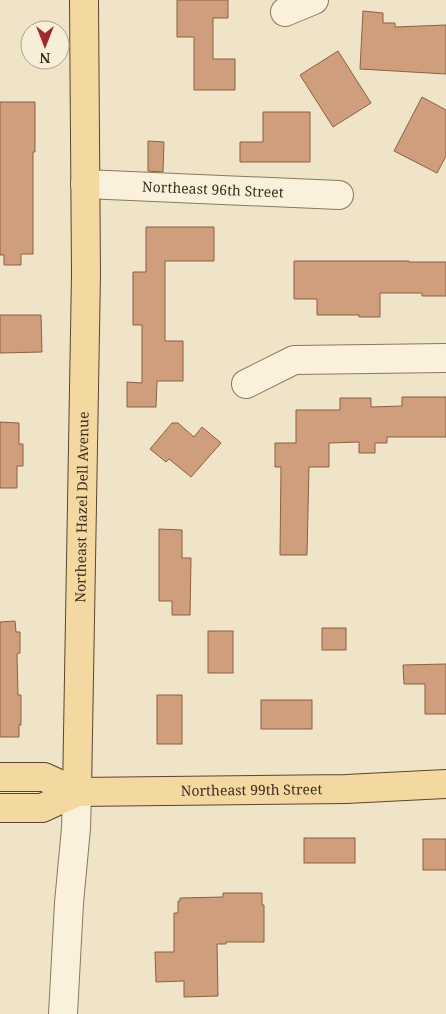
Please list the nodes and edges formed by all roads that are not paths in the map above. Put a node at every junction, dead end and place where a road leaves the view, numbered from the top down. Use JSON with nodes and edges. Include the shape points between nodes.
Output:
{"nodes":[{"id":1,"x":84,"y":0,"type":"edge"},
{"id":2,"x":314,"y":0,"type":"edge"},
{"id":3,"x":285,"y":12,"type":"dead end"},
{"id":4,"x":85,"y":184,"type":"junction"},
{"id":5,"x":339,"y":195,"type":"dead end"},
{"id":6,"x":446,"y":358,"type":"edge"},
{"id":7,"x":246,"y":384,"type":"dead end"},
{"id":8,"x":0,"y":777,"type":"edge"},
{"id":9,"x":435,"y":785,"type":"edge"},
{"id":10,"x":77,"y":792,"type":"junction"},
{"id":11,"x":0,"y":808,"type":"edge"},
{"id":12,"x":63,"y":1014,"type":"edge"}],
"edges":[{"from":1,"to":4,"type":"main road","name":"Northeast Hazel Dell Avenue"},
{"from":2,"to":3,"type":"street"},
{"from":4,"to":5,"type":"street","name":"Northeast 96th Street"},
{"from":4,"to":10,"type":"main road","name":"Northeast Hazel Dell Avenue"},
{"from":6,"to":7,"type":"street","via":[[294,360]]},
{"from":8,"to":10,"type":"main road","name":"Northeast 99th Street","via":[[44,777]]},
{"from":9,"to":10,"type":"main road","name":"Northeast 99th Street"},
{"from":10,"to":11,"type":"main road","name":"Northeast 99th Street","via":[[42,808]]},
{"from":10,"to":12,"type":"street","name":"Northeast Hazel Dell Avenue"}]}
